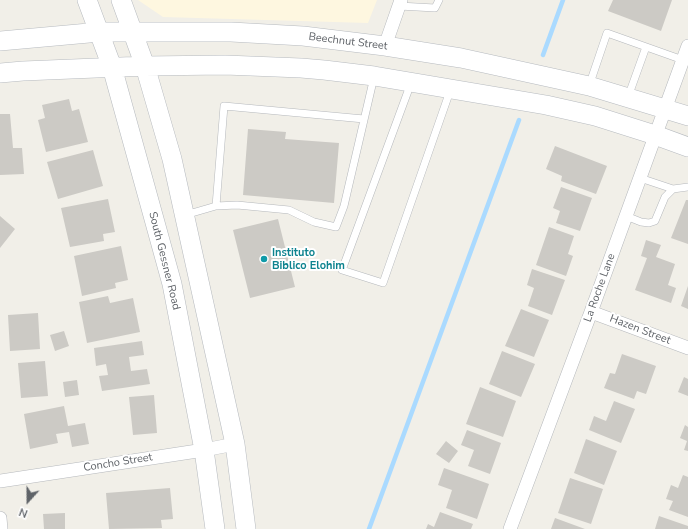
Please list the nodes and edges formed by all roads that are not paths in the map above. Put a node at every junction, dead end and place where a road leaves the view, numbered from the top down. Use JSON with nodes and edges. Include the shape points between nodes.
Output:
{"nodes":[{"id":1,"x":87,"y":0,"type":"edge"},
{"id":2,"x":121,"y":0,"type":"edge"},
{"id":3,"x":439,"y":0,"type":"edge"},
{"id":4,"x":400,"y":3,"type":"edge"},
{"id":5,"x":133,"y":31,"type":"junction"},
{"id":6,"x":100,"y":32,"type":"junction"},
{"id":7,"x":0,"y":41,"type":"edge"},
{"id":8,"x":385,"y":46,"type":"junction"},
{"id":9,"x":688,"y":46,"type":"edge"},
{"id":10,"x":646,"y":47,"type":"junction"},
{"id":11,"x":683,"y":60,"type":"junction"},
{"id":12,"x":145,"y":66,"type":"junction"},
{"id":13,"x":112,"y":67,"type":"junction"},
{"id":14,"x":0,"y":73,"type":"edge"},
{"id":15,"x":374,"y":76,"type":"junction"},
{"id":16,"x":411,"y":82,"type":"junction"},
{"id":17,"x":589,"y":86,"type":"junction"},
{"id":18,"x":451,"y":89,"type":"junction"},
{"id":19,"x":628,"y":97,"type":"junction"},
{"id":20,"x":665,"y":108,"type":"junction"},
{"id":21,"x":688,"y":116,"type":"edge"},
{"id":22,"x":364,"y":118,"type":"junction"},
{"id":23,"x":655,"y":135,"type":"junction"},
{"id":24,"x":688,"y":147,"type":"edge"},
{"id":25,"x":640,"y":178,"type":"junction"},
{"id":26,"x":688,"y":188,"type":"edge"},
{"id":27,"x":673,"y":189,"type":"junction"},
{"id":28,"x":216,"y":206,"type":"junction"},
{"id":29,"x":185,"y":215,"type":"junction"},
{"id":30,"x":626,"y":216,"type":"junction"},
{"id":31,"x":591,"y":312,"type":"junction"},
{"id":32,"x":688,"y":348,"type":"edge"},
{"id":33,"x":236,"y":444,"type":"junction"},
{"id":34,"x":204,"y":450,"type":"junction"},
{"id":35,"x":0,"y":481,"type":"edge"},
{"id":36,"x":0,"y":518,"type":"edge"},
{"id":37,"x":1,"y":529,"type":"edge"},
{"id":38,"x":215,"y":529,"type":"edge"},
{"id":39,"x":246,"y":529,"type":"edge"},
{"id":40,"x":510,"y":529,"type":"edge"}],
"edges":[{"from":1,"to":6,"type":"main road","name":"South Gessner Road"},
{"from":2,"to":5,"type":"main road"},
{"from":3,"to":4,"type":"lane","via":[[434,8]]},
{"from":4,"to":8,"type":"street"},
{"from":5,"to":6,"type":"main road","name":"Beechnut Street"},
{"from":5,"to":8,"type":"main road","name":"Beechnut Street","via":[[238,32],[303,36]]},
{"from":5,"to":12,"type":"main road"},
{"from":6,"to":7,"type":"main road","name":"Beechnut Street"},
{"from":6,"to":13,"type":"main road","name":"South Gessner Road"},
{"from":8,"to":17,"type":"main road","name":"Beechnut Street","via":[[462,58]]},
{"from":9,"to":11,"type":"street","name":"La Roche Lane"},
{"from":10,"to":11,"type":"lane"},
{"from":10,"to":17,"type":"lane","via":[[607,34]]},
{"from":10,"to":19,"type":"lane"},
{"from":11,"to":20,"type":"street","name":"La Roche Lane"},
{"from":12,"to":13,"type":"main road"},
{"from":12,"to":15,"type":"main road","via":[[225,65],[301,68]]},
{"from":12,"to":29,"type":"main road"},
{"from":13,"to":14,"type":"main road"},
{"from":13,"to":34,"type":"main road","name":"South Gessner Road","via":[[172,284]]},
{"from":15,"to":16,"type":"main road"},
{"from":15,"to":22,"type":"lane"},
{"from":16,"to":18,"type":"main road"},
{"from":16,"to":18,"type":"lane","via":[[342,270],[382,283]]},
{"from":17,"to":19,"type":"main road","name":"Beechnut Street"},
{"from":18,"to":23,"type":"main road","via":[[553,106]]},
{"from":19,"to":20,"type":"main road","name":"Beechnut Street"},
{"from":20,"to":21,"type":"main road","name":"Beechnut Street"},
{"from":20,"to":23,"type":"street","name":"La Roche Lane"},
{"from":22,"to":28,"type":"lane","via":[[344,206],[336,227],[314,222],[289,210],[237,205]]},
{"from":22,"to":28,"type":"lane","via":[[224,106]]},
{"from":23,"to":24,"type":"main road"},
{"from":23,"to":25,"type":"street","name":"La Roche Lane"},
{"from":25,"to":27,"type":"lane"},
{"from":25,"to":30,"type":"street","name":"La Roche Lane"},
{"from":26,"to":27,"type":"lane"},
{"from":27,"to":30,"type":"lane","via":[[665,197],[655,221],[641,222]]},
{"from":28,"to":29,"type":"lane"},
{"from":29,"to":33,"type":"main road"},
{"from":30,"to":31,"type":"street","name":"La Roche Lane"},
{"from":31,"to":32,"type":"street","name":"Hazen Street"},
{"from":31,"to":40,"type":"street","name":"La Roche Lane"},
{"from":33,"to":34,"type":"street","name":"Concho Street"},
{"from":33,"to":39,"type":"main road"},
{"from":34,"to":35,"type":"street","name":"Concho Street"},
{"from":34,"to":38,"type":"main road","name":"South Gessner Road"},
{"from":36,"to":37,"type":"street"}]}
